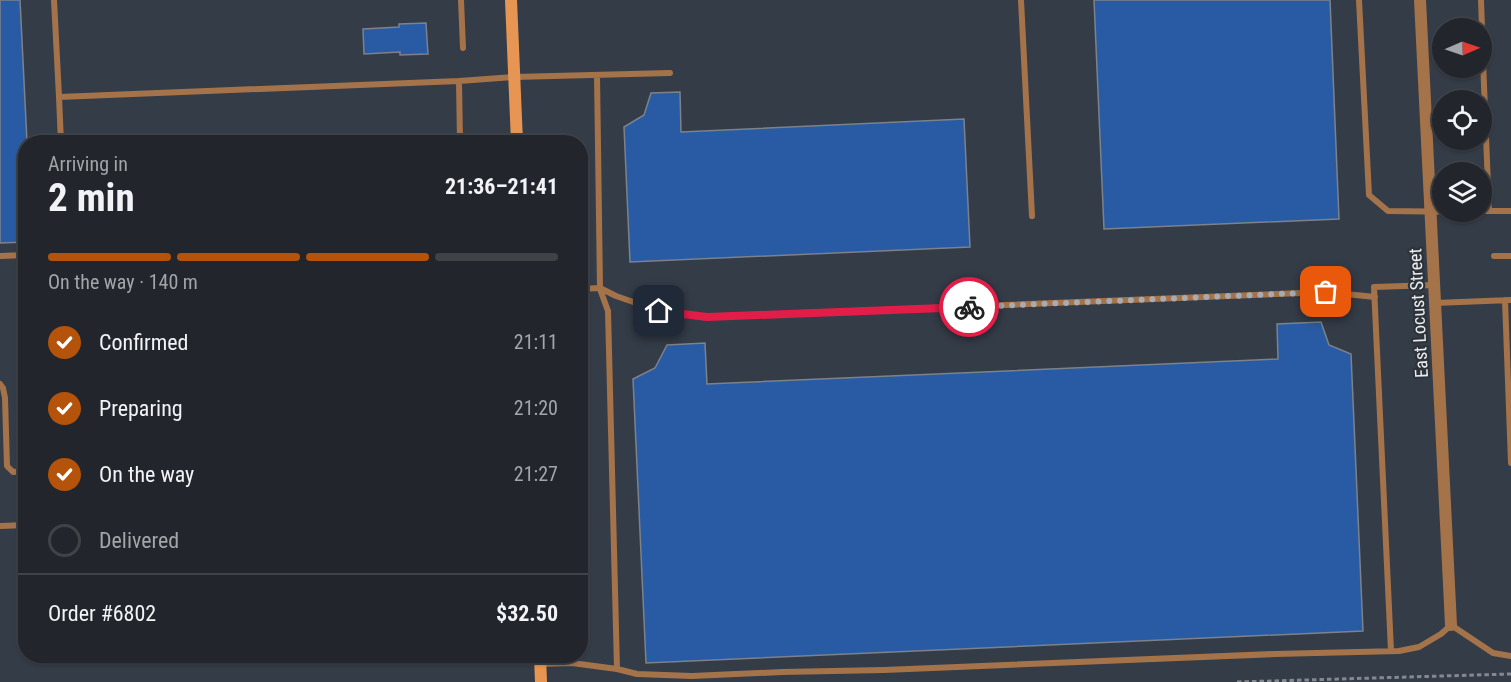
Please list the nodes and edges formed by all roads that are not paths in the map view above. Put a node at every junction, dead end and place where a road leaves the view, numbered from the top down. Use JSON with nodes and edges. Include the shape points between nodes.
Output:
{"nodes":[{"id":1,"x":54,"y":0,"type":"edge"},
{"id":2,"x":461,"y":0,"type":"edge"},
{"id":3,"x":511,"y":0,"type":"edge"},
{"id":4,"x":1021,"y":0,"type":"edge"},
{"id":5,"x":1359,"y":0,"type":"edge"},
{"id":6,"x":1420,"y":0,"type":"edge"},
{"id":7,"x":1481,"y":0,"type":"edge"},
{"id":8,"x":1482,"y":18,"type":"edge"},
{"id":9,"x":463,"y":48,"type":"dead end"},
{"id":10,"x":670,"y":73,"type":"dead end"},
{"id":11,"x":597,"y":75,"type":"junction"},
{"id":12,"x":514,"y":76,"type":"junction"},
{"id":13,"x":1483,"y":78,"type":"edge"},
{"id":14,"x":459,"y":81,"type":"junction"},
{"id":15,"x":59,"y":97,"type":"junction"},
{"id":16,"x":61,"y":135,"type":"edge"},
{"id":17,"x":460,"y":135,"type":"edge"},
{"id":18,"x":517,"y":135,"type":"edge"},
{"id":19,"x":1485,"y":162,"type":"edge"},
{"id":20,"x":1492,"y":211,"type":"edge"},
{"id":21,"x":1511,"y":211,"type":"edge"},
{"id":22,"x":1430,"y":212,"type":"junction"},
{"id":23,"x":1032,"y":216,"type":"dead end"},
{"id":24,"x":18,"y":255,"type":"edge"},
{"id":25,"x":0,"y":256,"type":"edge"},
{"id":26,"x":1494,"y":256,"type":"dead end"},
{"id":27,"x":1511,"y":256,"type":"edge"},
{"id":28,"x":1434,"y":285,"type":"junction"},
{"id":29,"x":600,"y":288,"type":"junction"},
{"id":30,"x":588,"y":289,"type":"edge"},
{"id":31,"x":1375,"y":297,"type":"junction"},
{"id":32,"x":1508,"y":300,"type":"edge"},
{"id":33,"x":1435,"y":303,"type":"junction"},
{"id":34,"x":0,"y":384,"type":"edge"},
{"id":35,"x":1511,"y":463,"type":"edge"},
{"id":36,"x":18,"y":472,"type":"edge"},
{"id":37,"x":18,"y":525,"type":"edge"},
{"id":38,"x":0,"y":526,"type":"edge"},
{"id":39,"x":1451,"y":625,"type":"junction"},
{"id":40,"x":1391,"y":651,"type":"junction"},
{"id":41,"x":1511,"y":656,"type":"edge"},
{"id":42,"x":540,"y":663,"type":"edge"},
{"id":43,"x":572,"y":663,"type":"edge"},
{"id":44,"x":617,"y":669,"type":"junction"},
{"id":45,"x":541,"y":682,"type":"edge"}],
"edges":[{"from":1,"to":15,"type":"lane"},
{"from":2,"to":9,"type":"lane"},
{"from":3,"to":12,"type":"street"},
{"from":4,"to":23,"type":"lane"},
{"from":5,"to":22,"type":"lane","via":[[1369,195],[1388,211]]},
{"from":6,"to":22,"type":"street","name":"East Locust Street"},
{"from":7,"to":8,"type":"lane"},
{"from":10,"to":11,"type":"lane"},
{"from":11,"to":12,"type":"lane"},
{"from":11,"to":29,"type":"lane"},
{"from":12,"to":14,"type":"lane"},
{"from":12,"to":18,"type":"street"},
{"from":13,"to":19,"type":"lane"},
{"from":14,"to":15,"type":"lane"},
{"from":14,"to":17,"type":"lane"},
{"from":15,"to":16,"type":"lane"},
{"from":20,"to":21,"type":"lane"},
{"from":22,"to":28,"type":"street","name":"East Locust Street"},
{"from":24,"to":25,"type":"lane"},
{"from":26,"to":27,"type":"lane"},
{"from":28,"to":31,"type":"lane","via":[[1374,287]]},
{"from":28,"to":33,"type":"street","name":"East Locust Street"},
{"from":29,"to":30,"type":"lane"},
{"from":29,"to":31,"type":"lane","via":[[659,311],[707,317],[1326,292]]},
{"from":29,"to":44,"type":"lane","via":[[608,311]]},
{"from":31,"to":40,"type":"lane"},
{"from":32,"to":33,"type":"lane"},
{"from":32,"to":35,"type":"lane"},
{"from":33,"to":39,"type":"street","name":"East Locust Street"},
{"from":34,"to":36,"type":"lane","via":[[5,398],[7,466]]},
{"from":37,"to":38,"type":"lane"},
{"from":39,"to":40,"type":"lane","via":[[1419,647]]},
{"from":39,"to":41,"type":"lane","via":[[1493,653]]},
{"from":40,"to":44,"type":"lane","via":[[692,676],[637,674]]},
{"from":42,"to":45,"type":"street"},
{"from":43,"to":44,"type":"lane"}]}
